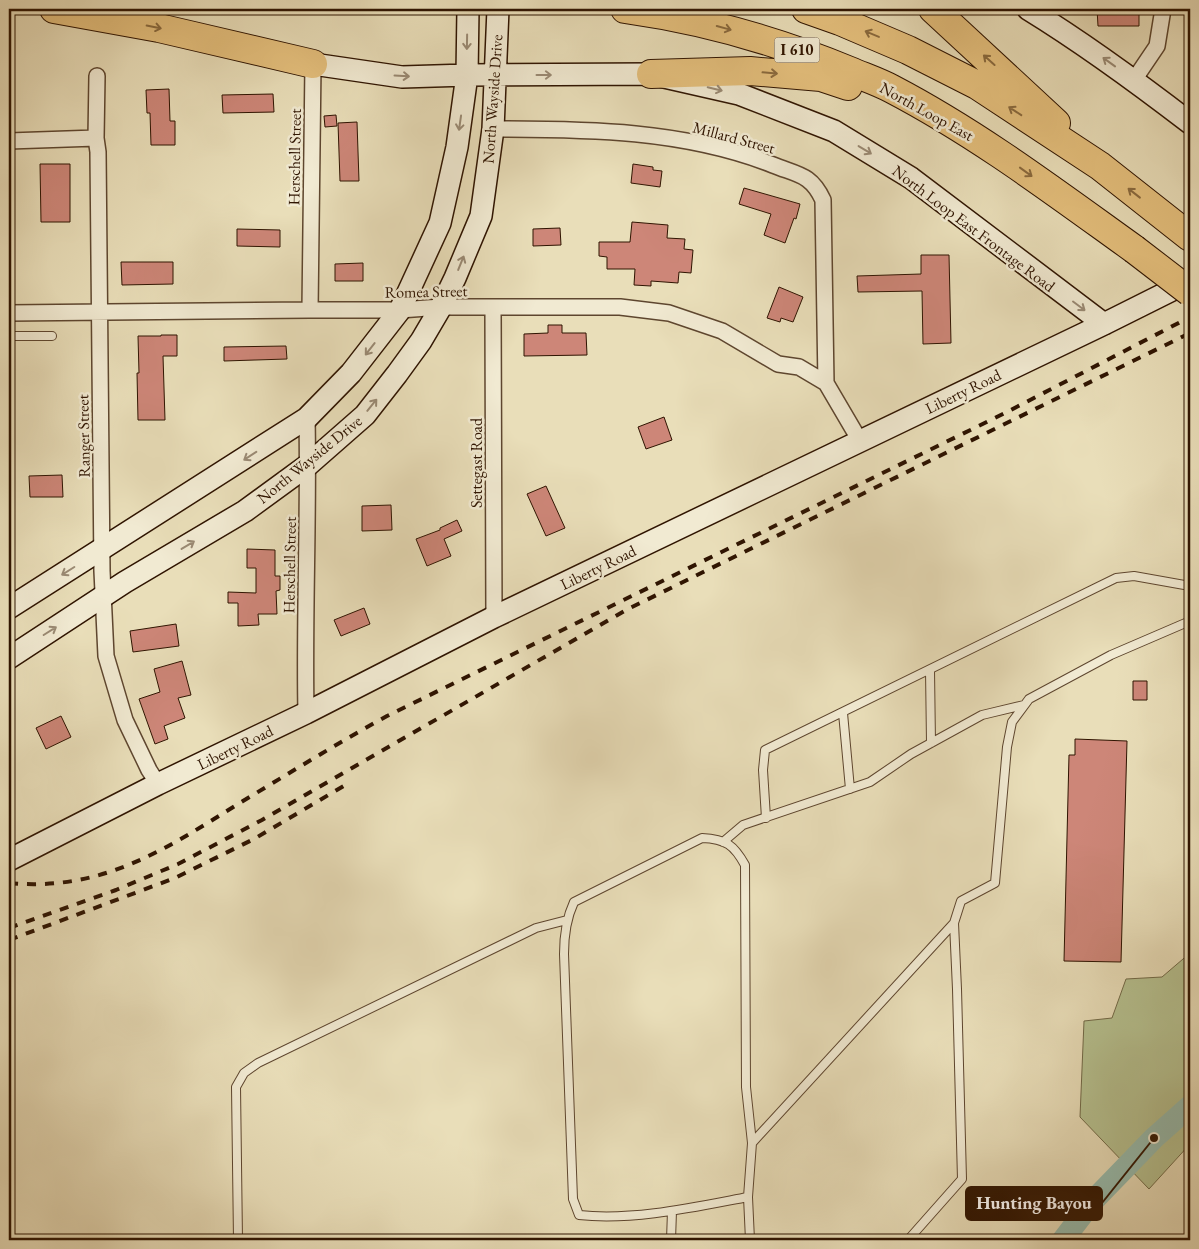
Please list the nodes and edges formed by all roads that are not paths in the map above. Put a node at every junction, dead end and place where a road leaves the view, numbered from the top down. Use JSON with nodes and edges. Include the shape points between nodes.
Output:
{"nodes":[{"id":1,"x":54,"y":9,"type":"edge"},
{"id":2,"x":468,"y":9,"type":"edge"},
{"id":3,"x":498,"y":9,"type":"edge"},
{"id":4,"x":625,"y":9,"type":"edge"},
{"id":5,"x":806,"y":9,"type":"edge"},
{"id":6,"x":933,"y":9,"type":"edge"},
{"id":7,"x":1028,"y":9,"type":"edge"},
{"id":8,"x":1163,"y":9,"type":"edge"},
{"id":9,"x":313,"y":64,"type":"junction"},
{"id":10,"x":651,"y":74,"type":"junction"},
{"id":11,"x":467,"y":75,"type":"junction"},
{"id":12,"x":496,"y":75,"type":"junction"},
{"id":13,"x":97,"y":76,"type":"dead end"},
{"id":14,"x":1134,"y":80,"type":"junction"},
{"id":15,"x":1190,"y":123,"type":"edge"},
{"id":16,"x":956,"y":125,"type":"junction"},
{"id":17,"x":493,"y":130,"type":"junction"},
{"id":18,"x":96,"y":138,"type":"junction"},
{"id":19,"x":9,"y":141,"type":"edge"},
{"id":20,"x":1100,"y":166,"type":"junction"},
{"id":21,"x":1190,"y":237,"type":"edge"},
{"id":22,"x":1190,"y":281,"type":"edge"},
{"id":23,"x":1190,"y":292,"type":"edge"},
{"id":24,"x":441,"y":307,"type":"junction"},
{"id":25,"x":493,"y":308,"type":"junction"},
{"id":26,"x":310,"y":310,"type":"junction"},
{"id":27,"x":400,"y":310,"type":"junction"},
{"id":28,"x":100,"y":311,"type":"junction"},
{"id":29,"x":9,"y":313,"type":"edge"},
{"id":30,"x":1104,"y":324,"type":"junction"},
{"id":31,"x":9,"y":336,"type":"edge"},
{"id":32,"x":52,"y":336,"type":"dead end"},
{"id":33,"x":826,"y":384,"type":"junction"},
{"id":34,"x":307,"y":418,"type":"junction"},
{"id":35,"x":860,"y":441,"type":"junction"},
{"id":36,"x":308,"y":465,"type":"junction"},
{"id":37,"x":102,"y":550,"type":"junction"},
{"id":38,"x":1190,"y":586,"type":"edge"},
{"id":39,"x":103,"y":597,"type":"junction"},
{"id":40,"x":9,"y":608,"type":"edge"},
{"id":41,"x":494,"y":617,"type":"junction"},
{"id":42,"x":1190,"y":621,"type":"edge"},
{"id":43,"x":9,"y":658,"type":"edge"},
{"id":44,"x":930,"y":670,"type":"junction"},
{"id":45,"x":1024,"y":705,"type":"junction"},
{"id":46,"x":306,"y":713,"type":"junction"},
{"id":47,"x":843,"y":713,"type":"junction"},
{"id":48,"x":931,"y":743,"type":"junction"},
{"id":49,"x":158,"y":784,"type":"junction"},
{"id":50,"x":850,"y":789,"type":"junction"},
{"id":51,"x":766,"y":818,"type":"junction"},
{"id":52,"x":723,"y":842,"type":"junction"},
{"id":53,"x":9,"y":860,"type":"edge"},
{"id":54,"x":567,"y":920,"type":"junction"},
{"id":55,"x":954,"y":923,"type":"junction"},
{"id":56,"x":752,"y":1143,"type":"junction"},
{"id":57,"x":748,"y":1197,"type":"junction"},
{"id":58,"x":672,"y":1211,"type":"junction"},
{"id":59,"x":238,"y":1240,"type":"edge"},
{"id":60,"x":671,"y":1240,"type":"edge"},
{"id":61,"x":750,"y":1240,"type":"edge"},
{"id":62,"x":908,"y":1240,"type":"edge"}],
"edges":[{"from":1,"to":9,"type":"highway","one_way":true,"via":[[159,28]]},
{"from":2,"to":11,"type":"main road","name":"North Wayside Drive","one_way":true},
{"from":3,"to":12,"type":"main road","name":"North Wayside Drive"},
{"from":4,"to":16,"type":"highway","name":"North Loop East","number":"I 610","one_way":true,"via":[[715,26],[780,44],[891,88]]},
{"from":20,"to":5,"type":"highway","number":"I 610","one_way":true,"via":[[977,86],[908,50]]},
{"from":20,"to":6,"type":"highway","one_way":true},
{"from":14,"to":7,"type":"main road","one_way":true},
{"from":8,"to":14,"type":"street","via":[[1157,46]]},
{"from":9,"to":11,"type":"main road","name":"North Loop East Frontage Road","one_way":true,"via":[[402,77]]},
{"from":9,"to":26,"type":"street","name":"Herschell Street"},
{"from":12,"to":10,"type":"main road","name":"North Loop East Frontage Road","one_way":true},
{"from":10,"to":16,"type":"highway","one_way":true,"via":[[750,71],[822,77]]},
{"from":10,"to":30,"type":"main road","name":"North Loop East Frontage Road","one_way":true,"via":[[739,94],[834,131],[911,178]]},
{"from":11,"to":12,"type":"main road","name":"North Loop East Frontage Road"},
{"from":11,"to":27,"type":"main road","name":"North Wayside Drive","one_way":true,"via":[[457,147],[440,223]]},
{"from":12,"to":17,"type":"main road","name":"North Wayside Drive"},
{"from":13,"to":18,"type":"street","name":"Ranger Street"},
{"from":14,"to":15,"type":"main road"},
{"from":16,"to":23,"type":"highway","name":"North Loop East","number":"I 610","one_way":true,"bridge":true,"via":[[1014,163]]},
{"from":24,"to":17,"type":"main road","name":"North Wayside Drive","one_way":true,"via":[[480,216]]},
{"from":17,"to":33,"type":"street","name":"Millard Street","via":[[597,130],[663,136],[749,155],[810,179],[824,200]]},
{"from":18,"to":19,"type":"street"},
{"from":18,"to":28,"type":"street","name":"Ranger Street"},
{"from":21,"to":20,"type":"highway","number":"I 610","one_way":true},
{"from":22,"to":30,"type":"main road","name":"Liberty Road"},
{"from":24,"to":25,"type":"street","name":"Romea Street"},
{"from":24,"to":27,"type":"street","name":"Romea Street"},
{"from":36,"to":24,"type":"main road","name":"North Wayside Drive","one_way":true,"via":[[365,415],[421,341]]},
{"from":25,"to":33,"type":"street","name":"Romea Street","via":[[620,307],[669,313],[722,331],[778,364],[799,367]]},
{"from":25,"to":41,"type":"street","name":"Settegast Road"},
{"from":26,"to":27,"type":"street","name":"Romea Street"},
{"from":26,"to":28,"type":"street","name":"Romea Street"},
{"from":27,"to":34,"type":"main road","name":"North Wayside Drive","one_way":true,"via":[[351,373]]},
{"from":28,"to":29,"type":"street","name":"Romea Street"},
{"from":28,"to":37,"type":"street","name":"Ranger Street"},
{"from":30,"to":35,"type":"main road","name":"Liberty Road"},
{"from":31,"to":32,"type":"lane"},
{"from":33,"to":35,"type":"street"},
{"from":34,"to":36,"type":"street","name":"Herschell Street"},
{"from":34,"to":37,"type":"main road","name":"North Wayside Drive","one_way":true},
{"from":35,"to":41,"type":"main road","name":"Liberty Road"},
{"from":39,"to":36,"type":"main road","name":"North Wayside Drive","one_way":true,"via":[[244,511]]},
{"from":36,"to":46,"type":"street","name":"Herschell Street"},
{"from":37,"to":39,"type":"street","name":"Ranger Street"},
{"from":37,"to":40,"type":"main road","name":"North Wayside Drive","one_way":true},
{"from":38,"to":44,"type":"lane","via":[[1134,576],[1116,578]]},
{"from":43,"to":39,"type":"main road","name":"North Wayside Drive","one_way":true},
{"from":39,"to":49,"type":"street","name":"Ranger Street","via":[[106,656],[126,720]]},
{"from":41,"to":46,"type":"main road","name":"Liberty Road"},
{"from":42,"to":45,"type":"lane","via":[[1111,655],[1028,699]]},
{"from":44,"to":47,"type":"lane"},
{"from":44,"to":48,"type":"lane"},
{"from":45,"to":48,"type":"lane","via":[[982,715]]},
{"from":45,"to":55,"type":"lane","via":[[1012,722],[1007,747],[995,883],[961,901]]},
{"from":46,"to":49,"type":"main road","name":"Liberty Road"},
{"from":47,"to":50,"type":"lane"},
{"from":47,"to":51,"type":"lane","via":[[766,750],[763,770]]},
{"from":48,"to":50,"type":"lane","via":[[870,782]]},
{"from":49,"to":53,"type":"main road","name":"Liberty Road"},
{"from":50,"to":51,"type":"lane"},
{"from":51,"to":52,"type":"lane","via":[[743,825]]},
{"from":52,"to":54,"type":"lane","via":[[702,838],[574,902]]},
{"from":52,"to":56,"type":"lane","via":[[736,849],[745,865],[746,1087]]},
{"from":54,"to":58,"type":"lane","via":[[564,954],[573,1200],[579,1215],[599,1217]]},
{"from":54,"to":59,"type":"lane","via":[[536,928],[258,1063],[244,1073],[236,1088]]},
{"from":55,"to":56,"type":"lane"},
{"from":55,"to":62,"type":"lane","via":[[962,1179]]},
{"from":56,"to":57,"type":"lane"},
{"from":57,"to":58,"type":"lane"},
{"from":57,"to":61,"type":"lane"},
{"from":58,"to":60,"type":"lane"}]}
